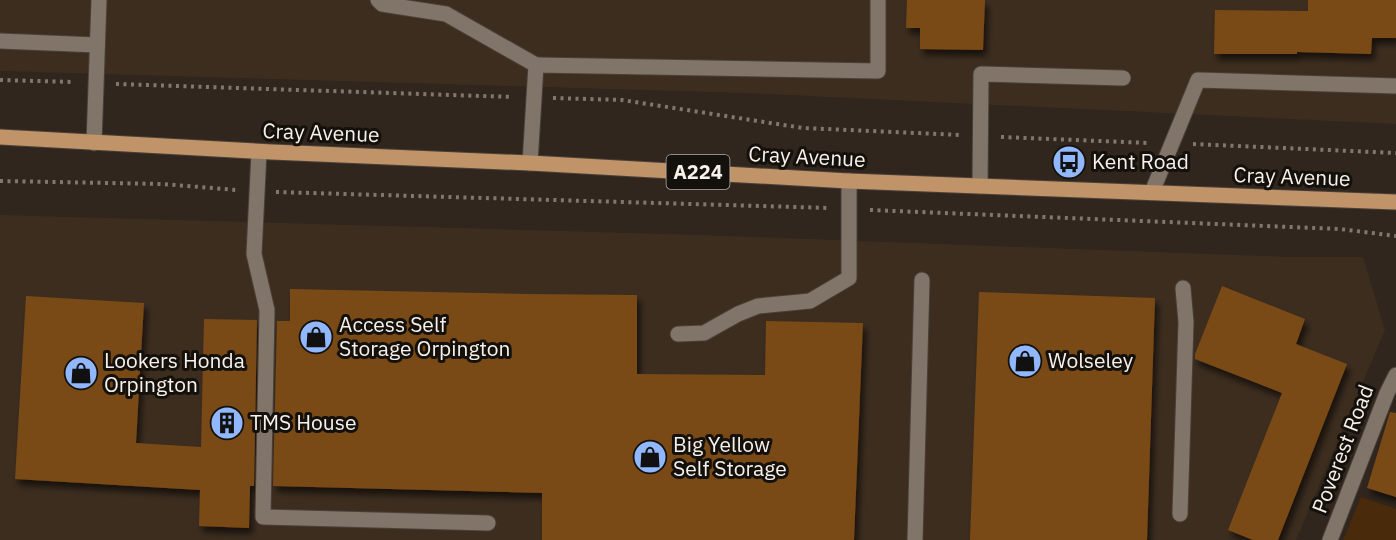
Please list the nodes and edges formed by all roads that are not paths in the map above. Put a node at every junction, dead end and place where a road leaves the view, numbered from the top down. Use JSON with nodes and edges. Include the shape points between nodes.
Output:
{"nodes":[{"id":1,"x":99,"y":0,"type":"edge"},
{"id":2,"x":378,"y":0,"type":"edge"},
{"id":3,"x":878,"y":0,"type":"edge"},
{"id":4,"x":0,"y":41,"type":"edge"},
{"id":5,"x":97,"y":45,"type":"junction"},
{"id":6,"x":536,"y":65,"type":"junction"},
{"id":7,"x":1123,"y":78,"type":"dead end"},
{"id":8,"x":1396,"y":86,"type":"edge"},
{"id":9,"x":0,"y":137,"type":"edge"},
{"id":10,"x":94,"y":143,"type":"junction"},
{"id":11,"x":259,"y":152,"type":"junction"},
{"id":12,"x":530,"y":163,"type":"junction"},
{"id":13,"x":849,"y":181,"type":"junction"},
{"id":14,"x":980,"y":186,"type":"junction"},
{"id":15,"x":1152,"y":192,"type":"junction"},
{"id":16,"x":1396,"y":202,"type":"edge"},
{"id":17,"x":922,"y":280,"type":"dead end"},
{"id":18,"x":1183,"y":288,"type":"dead end"},
{"id":19,"x":678,"y":334,"type":"dead end"},
{"id":20,"x":1396,"y":375,"type":"edge"},
{"id":21,"x":1391,"y":396,"type":"edge"},
{"id":22,"x":1180,"y":514,"type":"dead end"},
{"id":23,"x":488,"y":523,"type":"dead end"},
{"id":24,"x":915,"y":540,"type":"edge"},
{"id":25,"x":1330,"y":540,"type":"edge"}],
"edges":[{"from":1,"to":5,"type":"street"},
{"from":2,"to":6,"type":"street","via":[[382,4],[446,14]]},
{"from":3,"to":6,"type":"street","via":[[878,71]]},
{"from":4,"to":5,"type":"street"},
{"from":5,"to":10,"type":"street"},
{"from":6,"to":12,"type":"street"},
{"from":7,"to":14,"type":"street","via":[[981,74]]},
{"from":8,"to":15,"type":"street","via":[[1198,80]]},
{"from":9,"to":10,"type":"main road","name":"Cray Avenue","number":"A224"},
{"from":10,"to":11,"type":"main road","name":"Cray Avenue","number":"A224"},
{"from":11,"to":12,"type":"main road","name":"Cray Avenue","number":"A224"},
{"from":11,"to":23,"type":"street","via":[[254,254],[267,310],[262,517]]},
{"from":12,"to":13,"type":"main road","name":"Cray Avenue","number":"A224"},
{"from":13,"to":14,"type":"main road","name":"Cray Avenue","number":"A224"},
{"from":13,"to":19,"type":"street","via":[[849,278],[810,301],[758,306],[704,333]]},
{"from":14,"to":15,"type":"main road","name":"Cray Avenue","number":"A224"},
{"from":15,"to":16,"type":"main road","name":"Cray Avenue","number":"A224"},
{"from":17,"to":24,"type":"street"},
{"from":18,"to":22,"type":"street","via":[[1186,322]]},
{"from":20,"to":21,"type":"street","name":"Poverest Road"},
{"from":21,"to":25,"type":"street","name":"Poverest Road"}]}
